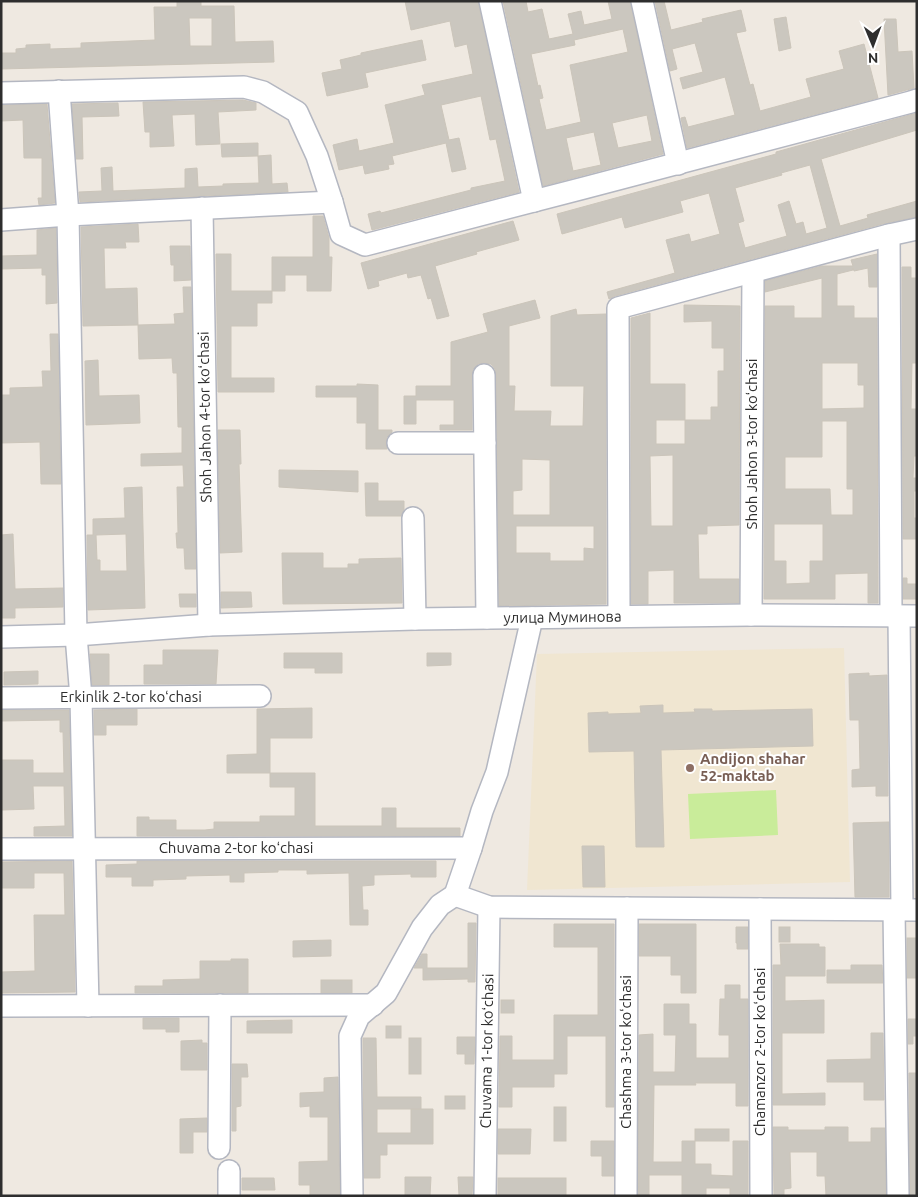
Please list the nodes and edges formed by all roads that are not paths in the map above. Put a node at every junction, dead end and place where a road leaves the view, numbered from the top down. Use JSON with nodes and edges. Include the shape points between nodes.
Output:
{"nodes":[{"id":1,"x":490,"y":1,"type":"edge"},
{"id":2,"x":642,"y":1,"type":"edge"},
{"id":3,"x":59,"y":91,"type":"junction"},
{"id":4,"x":1,"y":93,"type":"edge"},
{"id":5,"x":917,"y":100,"type":"edge"},
{"id":6,"x":678,"y":164,"type":"junction"},
{"id":7,"x":534,"y":201,"type":"junction"},
{"id":8,"x":332,"y":202,"type":"junction"},
{"id":9,"x":202,"y":208,"type":"junction"},
{"id":10,"x":68,"y":215,"type":"junction"},
{"id":11,"x":1,"y":220,"type":"edge"},
{"id":12,"x":917,"y":229,"type":"edge"},
{"id":13,"x":889,"y":235,"type":"junction"},
{"id":14,"x":753,"y":272,"type":"junction"},
{"id":15,"x":484,"y":375,"type":"dead end"},
{"id":16,"x":398,"y":443,"type":"dead end"},
{"id":17,"x":486,"y":443,"type":"junction"},
{"id":18,"x":413,"y":518,"type":"dead end"},
{"id":19,"x":619,"y":616,"type":"junction"},
{"id":20,"x":751,"y":616,"type":"junction"},
{"id":21,"x":902,"y":616,"type":"edge"},
{"id":22,"x":487,"y":618,"type":"junction"},
{"id":23,"x":532,"y":618,"type":"junction"},
{"id":24,"x":414,"y":619,"type":"junction"},
{"id":25,"x":209,"y":625,"type":"junction"},
{"id":26,"x":76,"y":635,"type":"junction"},
{"id":27,"x":1,"y":637,"type":"edge"},
{"id":28,"x":260,"y":696,"type":"dead end"},
{"id":29,"x":1,"y":698,"type":"edge"},
{"id":30,"x":81,"y":698,"type":"junction"},
{"id":31,"x":85,"y":848,"type":"junction"},
{"id":32,"x":471,"y":848,"type":"junction"},
{"id":33,"x":1,"y":849,"type":"edge"},
{"id":34,"x":455,"y":895,"type":"junction"},
{"id":35,"x":489,"y":906,"type":"junction"},
{"id":36,"x":627,"y":908,"type":"junction"},
{"id":37,"x":760,"y":909,"type":"junction"},
{"id":38,"x":904,"y":910,"type":"edge"},
{"id":39,"x":220,"y":1005,"type":"junction"},
{"id":40,"x":373,"y":1005,"type":"junction"},
{"id":41,"x":1,"y":1006,"type":"edge"},
{"id":42,"x":88,"y":1006,"type":"junction"},
{"id":43,"x":219,"y":1148,"type":"dead end"},
{"id":44,"x":229,"y":1171,"type":"dead end"},
{"id":45,"x":229,"y":1196,"type":"edge"},
{"id":46,"x":352,"y":1196,"type":"edge"},
{"id":47,"x":485,"y":1196,"type":"edge"},
{"id":48,"x":626,"y":1196,"type":"edge"},
{"id":49,"x":760,"y":1196,"type":"edge"},
{"id":50,"x":898,"y":1196,"type":"edge"}],
"edges":[{"from":1,"to":7,"type":"street"},
{"from":2,"to":6,"type":"street"},
{"from":3,"to":4,"type":"street"},
{"from":3,"to":8,"type":"street","via":[[244,87],[263,92],[297,112],[317,156]]},
{"from":3,"to":10,"type":"street"},
{"from":5,"to":6,"type":"street"},
{"from":6,"to":7,"type":"street"},
{"from":7,"to":8,"type":"street","via":[[365,245],[340,234]]},
{"from":8,"to":9,"type":"street"},
{"from":9,"to":10,"type":"street"},
{"from":9,"to":25,"type":"street","name":"Shoh Jahon 4-tor koʻchasi"},
{"from":10,"to":11,"type":"street"},
{"from":10,"to":26,"type":"street"},
{"from":12,"to":13,"type":"street"},
{"from":13,"to":14,"type":"street"},
{"from":13,"to":21,"type":"street"},
{"from":14,"to":19,"type":"street","via":[[618,308]]},
{"from":14,"to":20,"type":"street","name":"Shoh Jahon 3-tor koʻchasi"},
{"from":15,"to":17,"type":"street"},
{"from":16,"to":17,"type":"street"},
{"from":17,"to":22,"type":"street"},
{"from":18,"to":24,"type":"street"},
{"from":19,"to":20,"type":"street","name":"улица Муминова"},
{"from":19,"to":23,"type":"street","name":"улица Муминова"},
{"from":20,"to":21,"type":"street","name":"улица Муминова"},
{"from":21,"to":38,"type":"street"},
{"from":22,"to":23,"type":"street","name":"улица Муминова"},
{"from":22,"to":24,"type":"street","name":"улица Муминова"},
{"from":23,"to":32,"type":"street","via":[[498,772]]},
{"from":24,"to":25,"type":"street","name":"улица Муминова"},
{"from":25,"to":26,"type":"street","name":"улица Муминова"},
{"from":26,"to":27,"type":"street","name":"улица Муминова"},
{"from":26,"to":30,"type":"street"},
{"from":28,"to":30,"type":"street","name":"Erkinlik 2-tor koʻchasi"},
{"from":29,"to":30,"type":"street","name":"Erkinlik 2-tor koʻchasi"},
{"from":30,"to":31,"type":"street"},
{"from":31,"to":32,"type":"street","name":"Chuvama 2-tor koʻchasi"},
{"from":31,"to":33,"type":"street","name":"Chuvama 2-tor koʻchasi"},
{"from":31,"to":42,"type":"street"},
{"from":32,"to":34,"type":"street"},
{"from":34,"to":35,"type":"street"},
{"from":34,"to":40,"type":"street","via":[[440,905],[422,928],[386,993]]},
{"from":35,"to":36,"type":"street"},
{"from":35,"to":47,"type":"street","name":"Chuvama 1-tor koʻchasi"},
{"from":36,"to":37,"type":"street"},
{"from":36,"to":48,"type":"street","name":"Chashma 3-tor koʻchasi"},
{"from":37,"to":38,"type":"street"},
{"from":37,"to":49,"type":"street","name":"Chamanzor 2-tor koʻchasi"},
{"from":38,"to":50,"type":"street"},
{"from":39,"to":40,"type":"street"},
{"from":39,"to":42,"type":"street"},
{"from":39,"to":43,"type":"street"},
{"from":40,"to":46,"type":"street","via":[[359,1016],[350,1036]]},
{"from":41,"to":42,"type":"street"},
{"from":44,"to":45,"type":"street"}]}
